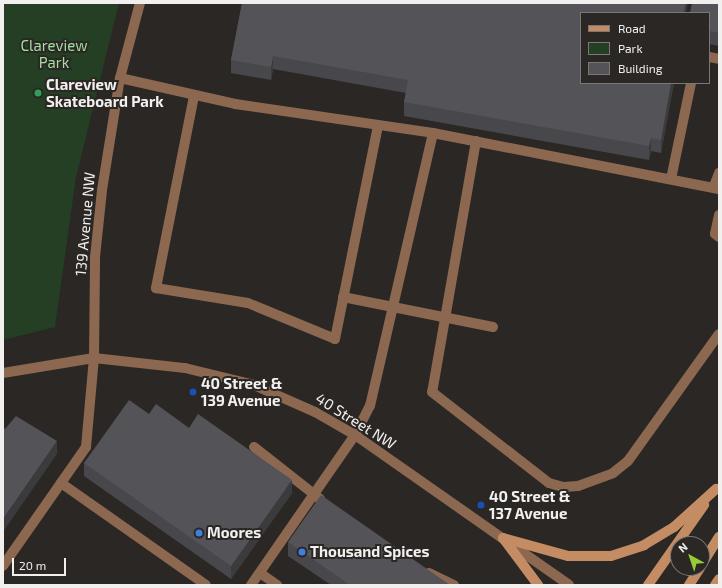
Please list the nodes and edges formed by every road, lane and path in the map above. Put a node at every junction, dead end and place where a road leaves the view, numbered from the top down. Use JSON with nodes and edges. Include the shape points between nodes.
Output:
{"nodes":[{"id":1,"x":138,"y":4,"type":"edge"},
{"id":2,"x":120,"y":78,"type":"junction"},
{"id":3,"x":691,"y":84,"type":"edge"},
{"id":4,"x":194,"y":96,"type":"junction"},
{"id":5,"x":378,"y":125,"type":"junction"},
{"id":6,"x":433,"y":133,"type":"junction"},
{"id":7,"x":476,"y":142,"type":"junction"},
{"id":8,"x":719,"y":173,"type":"edge"},
{"id":9,"x":671,"y":179,"type":"junction"},
{"id":10,"x":716,"y":188,"type":"edge"},
{"id":11,"x":719,"y":215,"type":"edge"},
{"id":12,"x":719,"y":237,"type":"edge"},
{"id":13,"x":343,"y":297,"type":"junction"},
{"id":14,"x":395,"y":307,"type":"junction"},
{"id":15,"x":445,"y":317,"type":"junction"},
{"id":16,"x":493,"y":327,"type":"dead end"},
{"id":17,"x":719,"y":334,"type":"edge"},
{"id":18,"x":94,"y":358,"type":"junction"},
{"id":19,"x":3,"y":373,"type":"edge"},
{"id":20,"x":355,"y":436,"type":"junction"},
{"id":21,"x":254,"y":447,"type":"dead end"},
{"id":22,"x":61,"y":483,"type":"junction"},
{"id":23,"x":717,"y":486,"type":"edge"},
{"id":24,"x":314,"y":495,"type":"junction"},
{"id":25,"x":327,"y":504,"type":"edge"},
{"id":26,"x":719,"y":537,"type":"edge"},
{"id":27,"x":503,"y":538,"type":"junction"},
{"id":28,"x":710,"y":551,"type":"edge"},
{"id":29,"x":3,"y":566,"type":"edge"},
{"id":30,"x":419,"y":566,"type":"edge"},
{"id":31,"x":260,"y":573,"type":"junction"},
{"id":32,"x":695,"y":576,"type":"edge"},
{"id":33,"x":719,"y":579,"type":"edge"},
{"id":34,"x":206,"y":585,"type":"edge"},
{"id":35,"x":251,"y":585,"type":"edge"},
{"id":36,"x":277,"y":585,"type":"edge"},
{"id":37,"x":454,"y":585,"type":"edge"},
{"id":38,"x":538,"y":585,"type":"edge"},
{"id":39,"x":569,"y":585,"type":"edge"},
{"id":40,"x":648,"y":585,"type":"edge"},
{"id":41,"x":689,"y":585,"type":"edge"},
{"id":42,"x":715,"y":585,"type":"edge"}],
"edges":[{"from":1,"to":2,"type":"street","name":"139 Avenue NW"},
{"from":2,"to":4,"type":"street"},
{"from":2,"to":18,"type":"street","name":"139 Avenue NW","via":[[95,257]]},
{"from":3,"to":9,"type":"street"},
{"from":4,"to":5,"type":"street"},
{"from":4,"to":13,"type":"street","via":[[156,288],[248,303],[335,339]]},
{"from":5,"to":6,"type":"street"},
{"from":5,"to":13,"type":"street"},
{"from":6,"to":7,"type":"street"},
{"from":6,"to":14,"type":"street"},
{"from":7,"to":9,"type":"street"},
{"from":7,"to":15,"type":"street"},
{"from":8,"to":10,"type":"street"},
{"from":9,"to":10,"type":"street"},
{"from":11,"to":12,"type":"street","via":[[715,234]]},
{"from":13,"to":14,"type":"street"},
{"from":14,"to":15,"type":"street"},
{"from":14,"to":20,"type":"street","via":[[370,406]]},
{"from":15,"to":16,"type":"street"},
{"from":15,"to":17,"type":"street","via":[[432,392],[549,483],[563,488],[596,481],[628,461]]},
{"from":18,"to":19,"type":"street"},
{"from":18,"to":20,"type":"street","name":"40 Street NW","via":[[185,368],[254,385],[316,412]]},
{"from":18,"to":22,"type":"street","name":"139 Avenue NW","via":[[89,440]]},
{"from":20,"to":24,"type":"street"},
{"from":20,"to":27,"type":"street","name":"40 Street NW"},
{"from":21,"to":24,"type":"street"},
{"from":22,"to":29,"type":"street","name":"139 Avenue NW"},
{"from":22,"to":34,"type":"street"},
{"from":23,"to":27,"type":"main road","via":[[674,527],[644,544],[611,556],[568,556]]},
{"from":23,"to":40,"type":"main road"},
{"from":24,"to":25,"type":"street"},
{"from":24,"to":31,"type":"street"},
{"from":26,"to":28,"type":"main road"},
{"from":27,"to":38,"type":"main road"},
{"from":27,"to":39,"type":"street","name":"40 Street NW"},
{"from":30,"to":37,"type":"street"},
{"from":31,"to":35,"type":"street"},
{"from":31,"to":36,"type":"street"},
{"from":32,"to":41,"type":"main road"},
{"from":33,"to":42,"type":"main road"}]}
